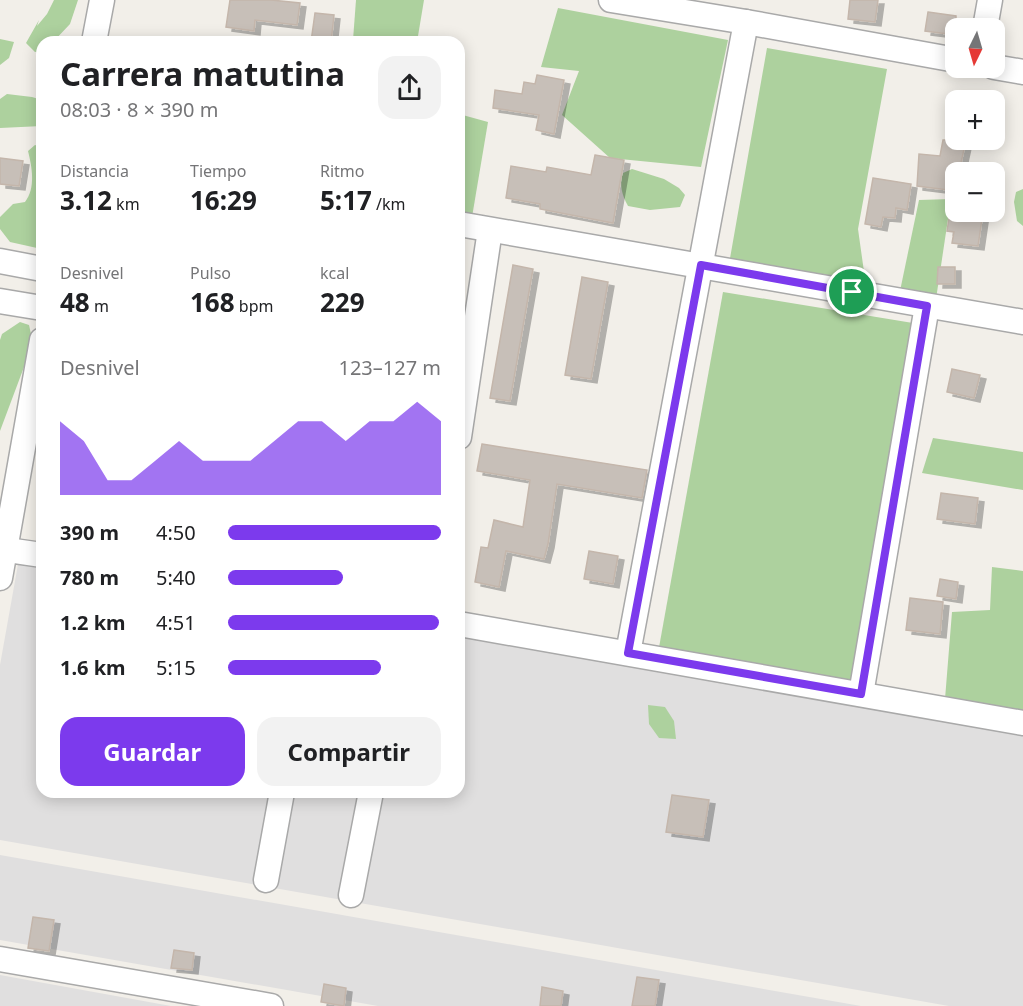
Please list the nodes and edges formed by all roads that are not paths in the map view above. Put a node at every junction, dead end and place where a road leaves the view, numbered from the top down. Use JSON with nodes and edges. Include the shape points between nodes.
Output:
{"nodes":[{"id":1,"x":102,"y":0,"type":"edge"},
{"id":2,"x":611,"y":0,"type":"edge"},
{"id":3,"x":990,"y":0,"type":"edge"},
{"id":4,"x":987,"y":18,"type":"edge"},
{"id":5,"x":746,"y":22,"type":"junction"},
{"id":6,"x":95,"y":36,"type":"edge"},
{"id":7,"x":945,"y":58,"type":"edge"},
{"id":8,"x":1005,"y":69,"type":"edge"},
{"id":9,"x":1023,"y":72,"type":"edge"},
{"id":10,"x":465,"y":225,"type":"edge"},
{"id":11,"x":490,"y":230,"type":"junction"},
{"id":12,"x":0,"y":261,"type":"edge"},
{"id":13,"x":701,"y":265,"type":"junction"},
{"id":14,"x":36,"y":268,"type":"edge"},
{"id":15,"x":0,"y":301,"type":"edge"},
{"id":16,"x":927,"y":306,"type":"junction"},
{"id":17,"x":36,"y":307,"type":"edge"},
{"id":18,"x":1023,"y":322,"type":"edge"},
{"id":19,"x":36,"y":371,"type":"edge"},
{"id":20,"x":465,"y":397,"type":"edge"},
{"id":21,"x":2,"y":549,"type":"edge"},
{"id":22,"x":36,"y":554,"type":"edge"},
{"id":23,"x":0,"y":578,"type":"edge"},
{"id":24,"x":465,"y":625,"type":"edge"},
{"id":25,"x":628,"y":653,"type":"junction"},
{"id":26,"x":861,"y":694,"type":"junction"},
{"id":27,"x":1023,"y":723,"type":"edge"},
{"id":28,"x":281,"y":798,"type":"edge"},
{"id":29,"x":370,"y":798,"type":"edge"},
{"id":30,"x":266,"y":880,"type":"dead end"},
{"id":31,"x":351,"y":895,"type":"dead end"},
{"id":32,"x":0,"y":958,"type":"edge"},
{"id":33,"x":271,"y":1006,"type":"edge"}],
"edges":[{"from":1,"to":6,"type":"street"},
{"from":2,"to":5,"type":"street"},
{"from":3,"to":4,"type":"street"},
{"from":5,"to":7,"type":"street"},
{"from":5,"to":13,"type":"street"},
{"from":8,"to":9,"type":"street"},
{"from":10,"to":11,"type":"street"},
{"from":11,"to":13,"type":"street"},
{"from":11,"to":20,"type":"street"},
{"from":12,"to":14,"type":"street"},
{"from":13,"to":16,"type":"street"},
{"from":13,"to":25,"type":"street"},
{"from":15,"to":17,"type":"street"},
{"from":16,"to":18,"type":"street"},
{"from":16,"to":26,"type":"street"},
{"from":19,"to":21,"type":"street"},
{"from":21,"to":22,"type":"street"},
{"from":21,"to":23,"type":"street"},
{"from":24,"to":25,"type":"street"},
{"from":25,"to":26,"type":"street"},
{"from":26,"to":27,"type":"street"},
{"from":28,"to":30,"type":"street"},
{"from":29,"to":31,"type":"street"},
{"from":32,"to":33,"type":"street"}]}
